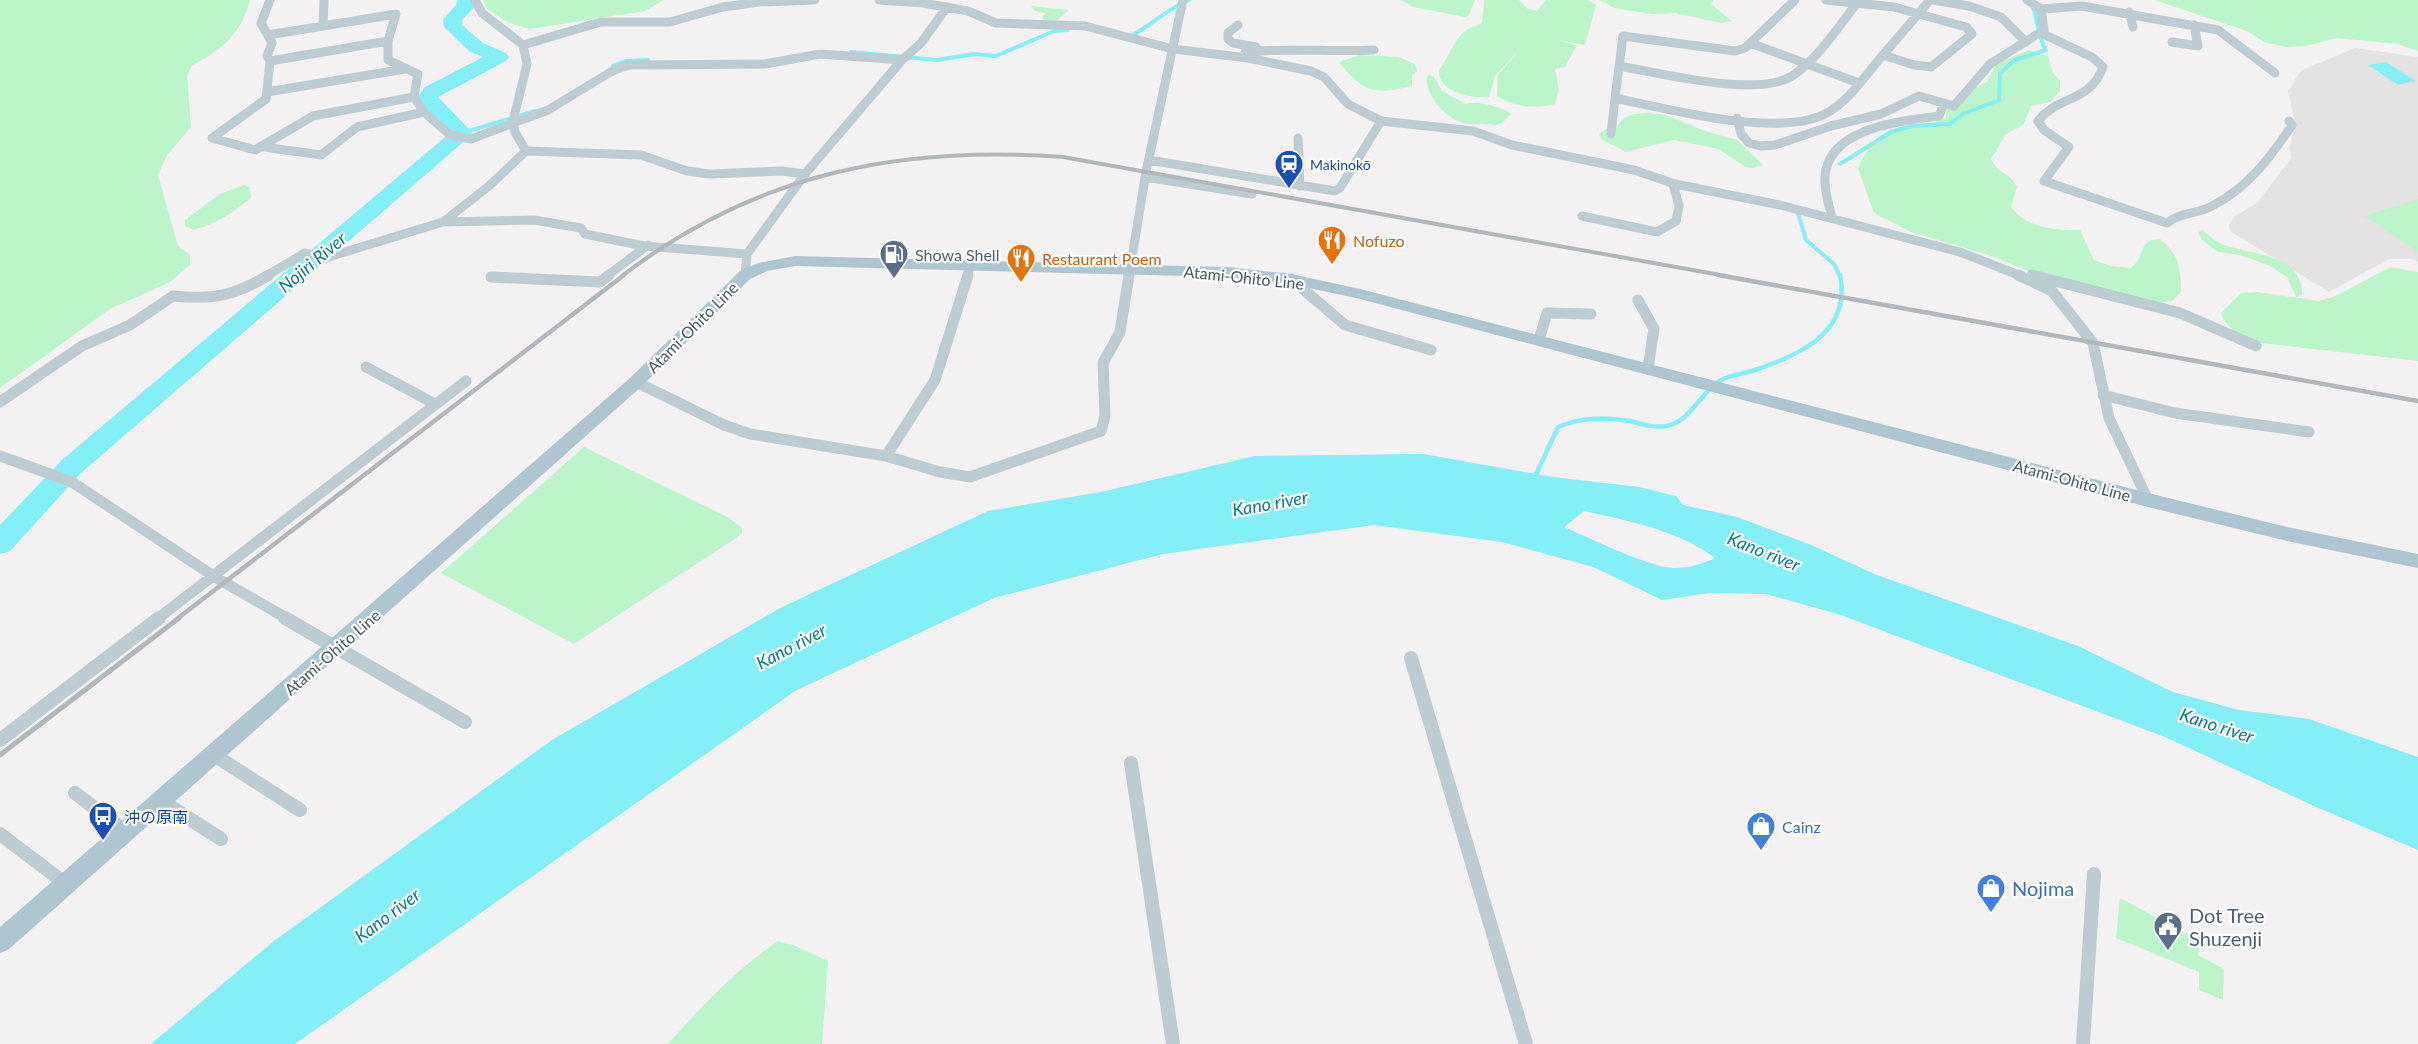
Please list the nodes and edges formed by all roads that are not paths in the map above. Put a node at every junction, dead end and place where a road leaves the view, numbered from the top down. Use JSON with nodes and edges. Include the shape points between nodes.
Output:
{"nodes":[{"id":1,"x":270,"y":0,"type":"edge"},
{"id":2,"x":324,"y":0,"type":"edge"},
{"id":3,"x":475,"y":0,"type":"edge"},
{"id":4,"x":815,"y":0,"type":"edge"},
{"id":5,"x":879,"y":0,"type":"edge"},
{"id":6,"x":1183,"y":0,"type":"edge"},
{"id":7,"x":1796,"y":0,"type":"edge"},
{"id":8,"x":1826,"y":0,"type":"edge"},
{"id":9,"x":1932,"y":0,"type":"edge"},
{"id":10,"x":2027,"y":0,"type":"edge"},
{"id":11,"x":1857,"y":3,"type":"junction"},
{"id":12,"x":947,"y":7,"type":"junction"},
{"id":13,"x":2041,"y":9,"type":"junction"},
{"id":14,"x":2129,"y":12,"type":"junction"},
{"id":15,"x":1918,"y":13,"type":"junction"},
{"id":16,"x":323,"y":25,"type":"junction"},
{"id":17,"x":1238,"y":25,"type":"dead end"},
{"id":18,"x":2194,"y":25,"type":"junction"},
{"id":19,"x":2133,"y":27,"type":"dead end"},
{"id":20,"x":2041,"y":33,"type":"junction"},
{"id":21,"x":268,"y":35,"type":"junction"},
{"id":22,"x":388,"y":41,"type":"junction"},
{"id":23,"x":2026,"y":42,"type":"junction"},
{"id":24,"x":2172,"y":42,"type":"dead end"},
{"id":25,"x":1750,"y":44,"type":"junction"},
{"id":26,"x":523,"y":45,"type":"junction"},
{"id":27,"x":1173,"y":49,"type":"junction"},
{"id":28,"x":1374,"y":50,"type":"dead end"},
{"id":29,"x":1275,"y":51,"type":"junction"},
{"id":30,"x":1883,"y":55,"type":"junction"},
{"id":31,"x":1223,"y":56,"type":"junction"},
{"id":32,"x":905,"y":58,"type":"junction"},
{"id":33,"x":270,"y":61,"type":"junction"},
{"id":34,"x":1804,"y":63,"type":"junction"},
{"id":35,"x":1619,"y":66,"type":"junction"},
{"id":36,"x":409,"y":69,"type":"junction"},
{"id":37,"x":2275,"y":73,"type":"dead end"},
{"id":38,"x":1856,"y":82,"type":"junction"},
{"id":39,"x":267,"y":92,"type":"junction"},
{"id":40,"x":414,"y":97,"type":"junction"},
{"id":41,"x":1615,"y":98,"type":"junction"},
{"id":42,"x":1944,"y":105,"type":"junction"},
{"id":43,"x":424,"y":112,"type":"junction"},
{"id":44,"x":514,"y":117,"type":"junction"},
{"id":45,"x":1737,"y":118,"type":"junction"},
{"id":46,"x":1381,"y":121,"type":"junction"},
{"id":47,"x":2289,"y":121,"type":"dead end"},
{"id":48,"x":1611,"y":134,"type":"dead end"},
{"id":49,"x":1298,"y":138,"type":"dead end"},
{"id":50,"x":264,"y":147,"type":"junction"},
{"id":51,"x":526,"y":152,"type":"junction"},
{"id":52,"x":1149,"y":160,"type":"junction"},
{"id":53,"x":805,"y":174,"type":"junction"},
{"id":54,"x":1146,"y":177,"type":"junction"},
{"id":55,"x":1673,"y":184,"type":"junction"},
{"id":56,"x":1300,"y":186,"type":"junction"},
{"id":57,"x":1252,"y":194,"type":"dead end"},
{"id":58,"x":1582,"y":216,"type":"dead end"},
{"id":59,"x":1832,"y":218,"type":"junction"},
{"id":60,"x":444,"y":222,"type":"junction"},
{"id":61,"x":648,"y":245,"type":"junction"},
{"id":62,"x":747,"y":254,"type":"junction"},
{"id":63,"x":971,"y":265,"type":"junction"},
{"id":64,"x":1131,"y":269,"type":"junction"},
{"id":65,"x":2005,"y":269,"type":"junction"},
{"id":66,"x":745,"y":275,"type":"junction"},
{"id":67,"x":491,"y":277,"type":"dead end"},
{"id":68,"x":1291,"y":279,"type":"junction"},
{"id":69,"x":1638,"y":300,"type":"dead end"},
{"id":70,"x":1591,"y":314,"type":"dead end"},
{"id":71,"x":1539,"y":340,"type":"junction"},
{"id":72,"x":2256,"y":346,"type":"dead end"},
{"id":73,"x":1431,"y":350,"type":"dead end"},
{"id":74,"x":366,"y":367,"type":"dead end"},
{"id":75,"x":1648,"y":368,"type":"junction"},
{"id":76,"x":466,"y":381,"type":"dead end"},
{"id":77,"x":636,"y":382,"type":"junction"},
{"id":78,"x":2103,"y":395,"type":"junction"},
{"id":79,"x":0,"y":402,"type":"edge"},
{"id":80,"x":435,"y":404,"type":"junction"},
{"id":81,"x":2309,"y":432,"type":"dead end"},
{"id":82,"x":0,"y":456,"type":"edge"},
{"id":83,"x":886,"y":456,"type":"junction"},
{"id":84,"x":2148,"y":500,"type":"junction"},
{"id":85,"x":2418,"y":561,"type":"edge"},
{"id":86,"x":215,"y":577,"type":"junction"},
{"id":87,"x":338,"y":648,"type":"junction"},
{"id":88,"x":1411,"y":658,"type":"dead end"},
{"id":89,"x":465,"y":722,"type":"dead end"},
{"id":90,"x":0,"y":740,"type":"edge"},
{"id":91,"x":214,"y":755,"type":"junction"},
{"id":92,"x":1131,"y":763,"type":"dead end"},
{"id":93,"x":75,"y":793,"type":"dead end"},
{"id":94,"x":162,"y":801,"type":"junction"},
{"id":95,"x":300,"y":810,"type":"dead end"},
{"id":96,"x":126,"y":832,"type":"junction"},
{"id":97,"x":0,"y":834,"type":"edge"},
{"id":98,"x":221,"y":839,"type":"dead end"},
{"id":99,"x":2094,"y":874,"type":"dead end"},
{"id":100,"x":66,"y":884,"type":"junction"},
{"id":101,"x":0,"y":942,"type":"edge"},
{"id":102,"x":1173,"y":1044,"type":"edge"},
{"id":103,"x":1526,"y":1044,"type":"edge"},
{"id":104,"x":2082,"y":1044,"type":"edge"}],
"edges":[{"from":1,"to":21,"type":"street","via":[[261,23]]},
{"from":2,"to":16,"type":"street"},
{"from":3,"to":26,"type":"street","via":[[482,13]]},
{"from":4,"to":26,"type":"street","via":[[723,7],[670,22],[601,22]]},
{"from":5,"to":12,"type":"street"},
{"from":6,"to":27,"type":"street"},
{"from":7,"to":25,"type":"street"},
{"from":8,"to":11,"type":"street"},
{"from":9,"to":15,"type":"street"},
{"from":9,"to":23,"type":"street","via":[[1969,6],[2001,17]]},
{"from":10,"to":13,"type":"street"},
{"from":11,"to":15,"type":"street"},
{"from":11,"to":34,"type":"street"},
{"from":12,"to":27,"type":"street","via":[[969,11],[996,23],[1085,26]]},
{"from":12,"to":32,"type":"street"},
{"from":13,"to":14,"type":"street","via":[[2082,6]]},
{"from":13,"to":20,"type":"street"},
{"from":14,"to":18,"type":"street"},
{"from":14,"to":19,"type":"street"},
{"from":15,"to":30,"type":"street"},
{"from":15,"to":30,"type":"street","via":[[1966,27],[1972,34],[1931,67]]},
{"from":16,"to":21,"type":"street"},
{"from":16,"to":22,"type":"street","via":[[396,14]]},
{"from":17,"to":29,"type":"street","via":[[1228,33],[1230,41]]},
{"from":18,"to":24,"type":"street","via":[[2198,46]]},
{"from":18,"to":37,"type":"street","via":[[2222,32]]},
{"from":20,"to":23,"type":"street"},
{"from":20,"to":47,"type":"street","via":[[2092,57],[2103,67],[2088,91],[2046,112],[2038,121],[2046,132],[2069,147],[2044,181],[2056,186],[2167,223],[2177,215],[2200,212],[2244,188],[2292,125]]},
{"from":21,"to":33,"type":"street","via":[[272,43],[267,56]]},
{"from":22,"to":33,"type":"street"},
{"from":22,"to":36,"type":"street","via":[[388,60]]},
{"from":23,"to":42,"type":"street","via":[[1990,63],[1954,106]]},
{"from":25,"to":34,"type":"street"},
{"from":25,"to":35,"type":"street","via":[[1724,52],[1623,36]]},
{"from":26,"to":44,"type":"street","via":[[527,64]]},
{"from":27,"to":31,"type":"street"},
{"from":27,"to":52,"type":"street"},
{"from":28,"to":29,"type":"street"},
{"from":29,"to":31,"type":"street"},
{"from":30,"to":38,"type":"street"},
{"from":31,"to":46,"type":"street","via":[[1317,73],[1347,104]]},
{"from":32,"to":44,"type":"street","via":[[820,54],[765,64],[629,65],[548,110]]},
{"from":32,"to":53,"type":"street"},
{"from":33,"to":39,"type":"street"},
{"from":34,"to":35,"type":"street","via":[[1785,80],[1761,86]]},
{"from":34,"to":38,"type":"street"},
{"from":35,"to":41,"type":"street"},
{"from":36,"to":39,"type":"street"},
{"from":36,"to":40,"type":"street","via":[[418,74]]},
{"from":38,"to":45,"type":"street","via":[[1827,113],[1812,120],[1781,124]]},
{"from":39,"to":50,"type":"street","via":[[261,104],[212,138],[250,150]]},
{"from":40,"to":43,"type":"street"},
{"from":40,"to":50,"type":"street","via":[[313,116]]},
{"from":41,"to":45,"type":"street"},
{"from":41,"to":48,"type":"street"},
{"from":42,"to":45,"type":"street","via":[[1917,96],[1881,114],[1828,126],[1772,147],[1749,142],[1738,132]]},
{"from":42,"to":59,"type":"street","via":[[1939,116],[1885,123],[1835,152],[1826,174]]},
{"from":43,"to":44,"type":"street","via":[[452,136],[466,138]]},
{"from":43,"to":50,"type":"street","via":[[357,127],[321,154]]},
{"from":44,"to":51,"type":"street","via":[[515,132]]},
{"from":46,"to":55,"type":"street","via":[[1473,131],[1512,146],[1634,170]]},
{"from":46,"to":56,"type":"street","via":[[1340,188],[1330,191]]},
{"from":49,"to":56,"type":"street"},
{"from":51,"to":53,"type":"street","via":[[641,155],[687,171],[710,174]]},
{"from":51,"to":60,"type":"street"},
{"from":52,"to":54,"type":"street"},
{"from":52,"to":56,"type":"street"},
{"from":53,"to":62,"type":"street"},
{"from":54,"to":57,"type":"street"},
{"from":54,"to":64,"type":"street"},
{"from":55,"to":58,"type":"street","via":[[1679,206],[1676,221],[1657,232]]},
{"from":55,"to":59,"type":"street"},
{"from":59,"to":65,"type":"street","via":[[1960,252]]},
{"from":60,"to":61,"type":"street","via":[[534,220],[581,228],[593,237]]},
{"from":60,"to":79,"type":"street","via":[[326,258],[308,254],[226,296],[173,296],[130,326],[82,346]]},
{"from":61,"to":62,"type":"street"},
{"from":61,"to":67,"type":"street","via":[[600,282]]},
{"from":62,"to":66,"type":"street"},
{"from":63,"to":64,"type":"main road","name":"Atami-Ohito Line"},
{"from":63,"to":66,"type":"main road","name":"Atami-Ohito Line","via":[[795,261]]},
{"from":63,"to":83,"type":"street","via":[[935,380]]},
{"from":64,"to":68,"type":"main road","name":"Atami-Ohito Line"},
{"from":64,"to":83,"type":"street","via":[[1120,332],[1103,363],[1105,416],[1101,431],[970,477]]},
{"from":65,"to":72,"type":"street","via":[[2180,313]]},
{"from":65,"to":78,"type":"street","via":[[2058,297],[2093,343]]},
{"from":66,"to":77,"type":"main road","name":"Atami-Ohito Line"},
{"from":68,"to":71,"type":"main road","name":"Atami-Ohito Line"},
{"from":68,"to":73,"type":"street","via":[[1345,325]]},
{"from":69,"to":75,"type":"street","via":[[1654,329]]},
{"from":70,"to":71,"type":"street","via":[[1547,313]]},
{"from":71,"to":75,"type":"main road","name":"Atami-Ohito Line"},
{"from":74,"to":80,"type":"street"},
{"from":75,"to":84,"type":"main road","name":"Atami-Ohito Line"},
{"from":76,"to":80,"type":"street"},
{"from":77,"to":83,"type":"street","via":[[750,434]]},
{"from":77,"to":87,"type":"main road","name":"Atami-Ohito Line"},
{"from":78,"to":81,"type":"street","via":[[2175,413]]},
{"from":78,"to":84,"type":"street","via":[[2110,420]]},
{"from":80,"to":86,"type":"street"},
{"from":82,"to":86,"type":"street","via":[[67,479]]},
{"from":84,"to":85,"type":"main road","name":"Atami-Ohito Line"},
{"from":86,"to":87,"type":"street"},
{"from":86,"to":90,"type":"street"},
{"from":87,"to":89,"type":"street"},
{"from":87,"to":91,"type":"main road","name":"Atami-Ohito Line"},
{"from":88,"to":103,"type":"street"},
{"from":91,"to":94,"type":"main road","name":"Atami-Ohito Line"},
{"from":91,"to":95,"type":"street"},
{"from":92,"to":102,"type":"street"},
{"from":93,"to":96,"type":"street"},
{"from":94,"to":96,"type":"main road","name":"Atami-Ohito Line"},
{"from":94,"to":98,"type":"street"},
{"from":96,"to":100,"type":"main road","name":"Atami-Ohito Line"},
{"from":97,"to":100,"type":"street"},
{"from":99,"to":104,"type":"street"},
{"from":100,"to":101,"type":"main road","name":"Atami-Ohito Line"}]}
